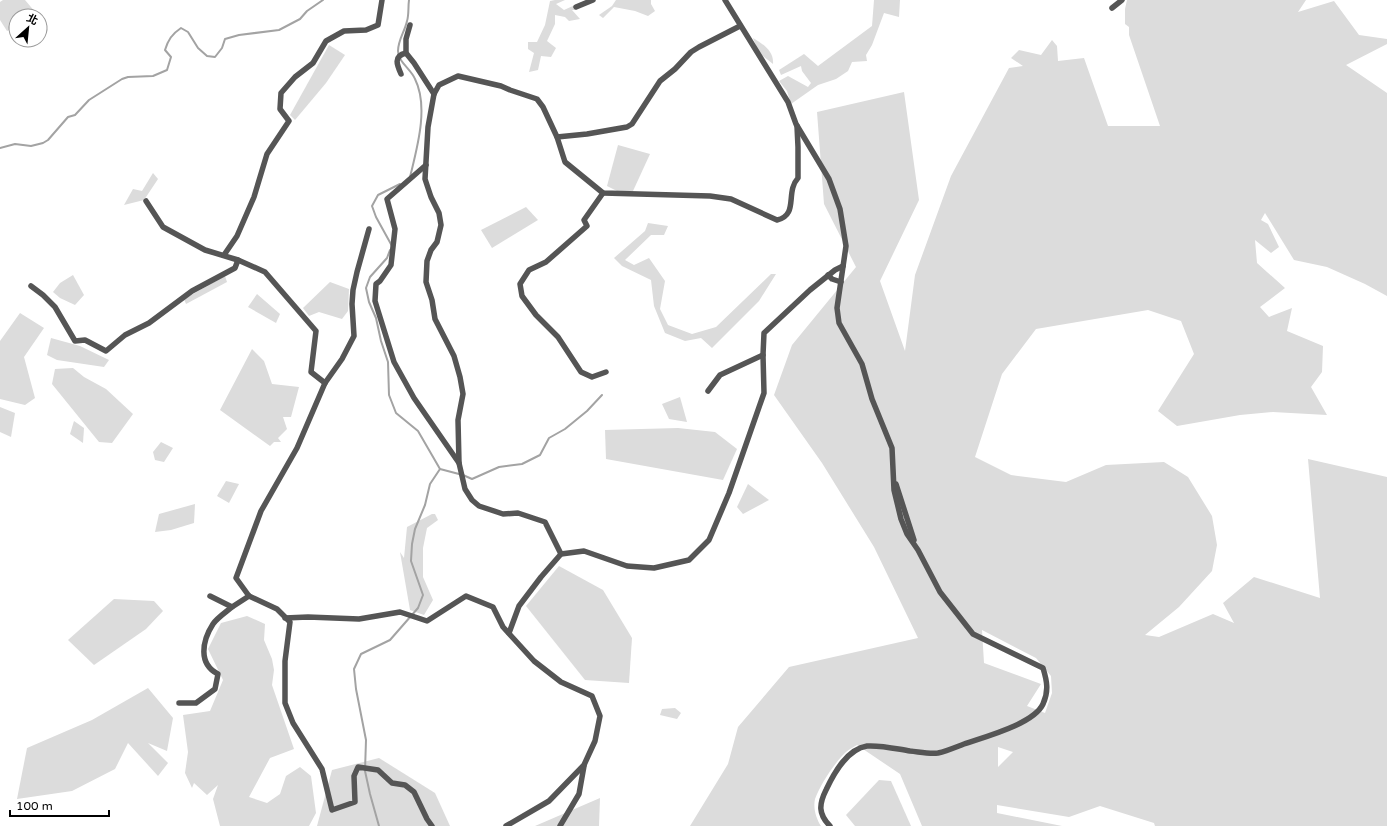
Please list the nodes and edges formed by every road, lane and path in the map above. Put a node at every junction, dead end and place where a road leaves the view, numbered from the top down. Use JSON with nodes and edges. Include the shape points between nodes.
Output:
{"nodes":[{"id":1,"x":382,"y":0,"type":"edge"},
{"id":2,"x":593,"y":0,"type":"edge"},
{"id":3,"x":725,"y":0,"type":"edge"},
{"id":4,"x":1122,"y":0,"type":"edge"},
{"id":5,"x":576,"y":7,"type":"dead end"},
{"id":6,"x":1112,"y":8,"type":"dead end"},
{"id":7,"x":410,"y":25,"type":"dead end"},
{"id":8,"x":740,"y":26,"type":"junction"},
{"id":9,"x":404,"y":54,"type":"junction"},
{"id":10,"x":401,"y":74,"type":"dead end"},
{"id":11,"x":434,"y":94,"type":"junction"},
{"id":12,"x":796,"y":124,"type":"junction"},
{"id":13,"x":557,"y":137,"type":"junction"},
{"id":14,"x":426,"y":165,"type":"junction"},
{"id":15,"x":603,"y":193,"type":"junction"},
{"id":16,"x":146,"y":201,"type":"dead end"},
{"id":17,"x":369,"y":229,"type":"dead end"},
{"id":18,"x":224,"y":255,"type":"junction"},
{"id":19,"x":238,"y":260,"type":"junction"},
{"id":20,"x":843,"y":266,"type":"junction"},
{"id":21,"x":828,"y":275,"type":"junction"},
{"id":22,"x":841,"y":282,"type":"junction"},
{"id":23,"x":31,"y":286,"type":"dead end"},
{"id":24,"x":763,"y":355,"type":"junction"},
{"id":25,"x":606,"y":372,"type":"dead end"},
{"id":26,"x":325,"y":383,"type":"junction"},
{"id":27,"x":708,"y":391,"type":"dead end"},
{"id":28,"x":459,"y":463,"type":"junction"},
{"id":29,"x":561,"y":554,"type":"junction"},
{"id":30,"x":210,"y":596,"type":"dead end"},
{"id":31,"x":249,"y":596,"type":"junction"},
{"id":32,"x":232,"y":607,"type":"junction"},
{"id":33,"x":285,"y":618,"type":"junction"},
{"id":34,"x":509,"y":633,"type":"junction"},
{"id":35,"x":179,"y":703,"type":"dead end"},
{"id":36,"x":584,"y":765,"type":"junction"},
{"id":37,"x":432,"y":826,"type":"edge"},
{"id":38,"x":506,"y":826,"type":"edge"},
{"id":39,"x":560,"y":826,"type":"edge"},
{"id":40,"x":830,"y":826,"type":"edge"}],
"edges":[{"from":1,"to":18,"type":"street","via":[[378,25],[366,30],[344,31],[326,41],[313,64],[295,77],[280,93],[280,110],[289,121],[267,154],[254,197],[237,236]]},
{"from":2,"to":5,"type":"street"},
{"from":3,"to":8,"type":"street"},
{"from":4,"to":6,"type":"street"},
{"from":7,"to":9,"type":"street"},
{"from":8,"to":12,"type":"street","via":[[788,102]]},
{"from":8,"to":13,"type":"street","via":[[699,47],[660,81],[632,124],[587,134]]},
{"from":9,"to":10,"type":"street","via":[[396,63]]},
{"from":9,"to":11,"type":"street","via":[[414,63]]},
{"from":11,"to":13,"type":"street","via":[[439,84],[458,76],[501,86],[537,99]]},
{"from":11,"to":14,"type":"street","via":[[428,127]]},
{"from":12,"to":15,"type":"street","via":[[798,178],[793,183],[790,212],[784,218],[777,220],[731,199],[710,196]]},
{"from":12,"to":20,"type":"street","via":[[829,178],[838,203],[846,246]]},
{"from":13,"to":15,"type":"street","via":[[565,162]]},
{"from":14,"to":28,"type":"street","via":[[425,179],[440,213],[441,225],[437,242],[427,261],[426,282],[435,319],[454,356],[460,377],[463,394],[458,420]]},
{"from":14,"to":28,"type":"street","via":[[387,199],[395,229],[391,265],[376,284],[375,300],[394,362],[414,398]]},
{"from":15,"to":25,"type":"street","via":[[584,220],[587,226],[546,262],[529,270],[520,284],[522,296],[558,337],[581,372],[592,377]]},
{"from":16,"to":18,"type":"street","via":[[164,226],[205,250]]},
{"from":17,"to":26,"type":"street","via":[[356,272],[352,304],[354,336]]},
{"from":18,"to":19,"type":"street"},
{"from":19,"to":23,"type":"street","via":[[234,268],[192,291],[149,323],[125,335],[106,351],[85,340],[75,341],[55,307]]},
{"from":19,"to":26,"type":"street","via":[[265,272],[316,331],[311,372]]},
{"from":20,"to":21,"type":"street"},
{"from":20,"to":22,"type":"street"},
{"from":21,"to":22,"type":"street"},
{"from":21,"to":24,"type":"street","via":[[764,333]]},
{"from":22,"to":40,"type":"street","via":[[837,308],[839,323],[862,364],[872,399],[892,448],[894,476],[916,547],[940,592],[973,634],[1043,668],[1047,690],[1043,705],[1036,713],[1011,728],[942,752],[927,753],[875,746],[859,748],[840,766],[822,799],[822,814]]},
{"from":24,"to":27,"type":"street","via":[[720,375]]},
{"from":24,"to":29,"type":"street","via":[[764,393],[729,493],[709,540],[689,560],[654,568],[627,566],[584,551]]},
{"from":26,"to":31,"type":"street","via":[[297,448],[261,511],[236,578]]},
{"from":28,"to":29,"type":"street","via":[[465,489],[472,500],[479,506],[503,514],[518,513],[545,522]]},
{"from":29,"to":34,"type":"street","via":[[519,606]]},
{"from":30,"to":32,"type":"street"},
{"from":31,"to":32,"type":"street"},
{"from":31,"to":33,"type":"street","via":[[276,609]]},
{"from":32,"to":35,"type":"street","via":[[213,623],[205,640],[203,656],[211,670],[218,674],[215,689],[196,703]]},
{"from":33,"to":34,"type":"street","via":[[359,619],[400,612],[428,621],[466,596],[492,607]]},
{"from":33,"to":37,"type":"street","via":[[290,622],[285,661],[286,703],[294,723],[322,769],[332,810],[355,802],[354,776],[358,767],[378,770],[392,782],[405,785],[414,792]]},
{"from":34,"to":36,"type":"street","via":[[534,661],[561,682],[592,696],[600,716],[595,741]]},
{"from":36,"to":38,"type":"street","via":[[548,801]]},
{"from":36,"to":39,"type":"street","via":[[579,794]]}]}
